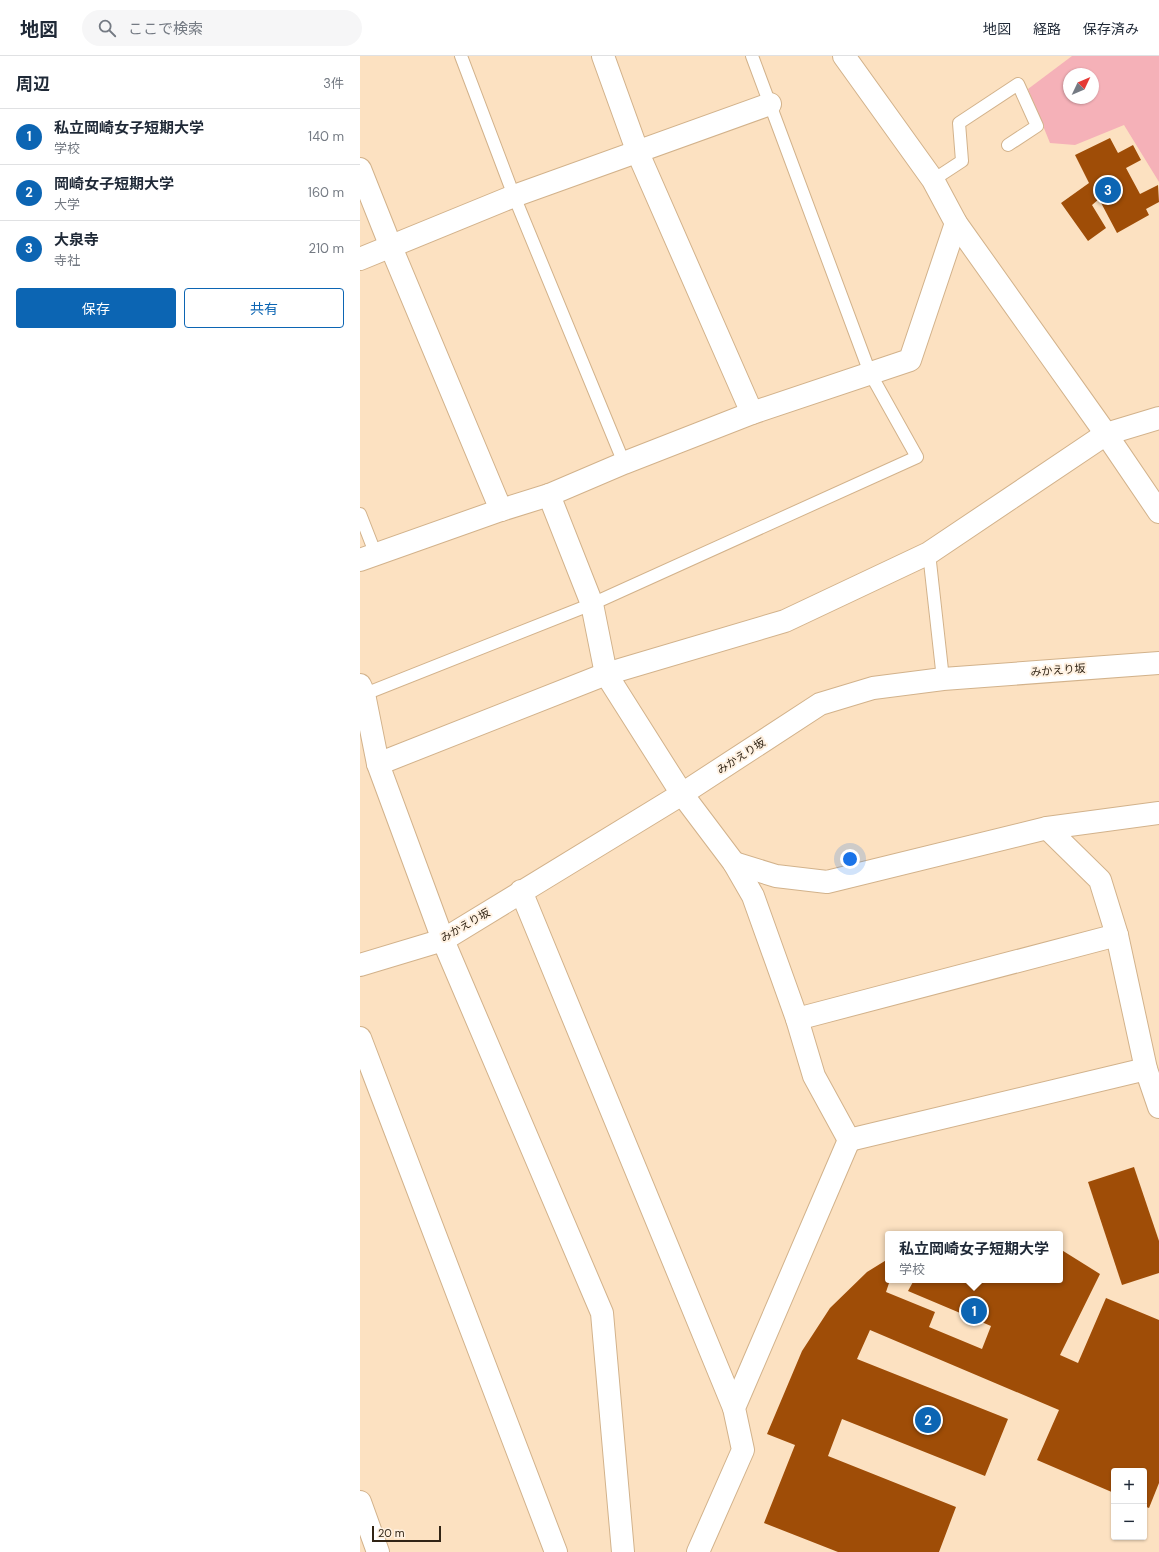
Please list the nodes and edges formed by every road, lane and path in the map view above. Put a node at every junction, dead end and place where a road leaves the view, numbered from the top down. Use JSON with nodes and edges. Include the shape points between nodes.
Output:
{"nodes":[{"id":1,"x":461,"y":56,"type":"edge"},
{"id":2,"x":603,"y":56,"type":"edge"},
{"id":3,"x":752,"y":56,"type":"edge"},
{"id":4,"x":844,"y":56,"type":"edge"},
{"id":5,"x":770,"y":104,"type":"junction"},
{"id":6,"x":1008,"y":145,"type":"dead end"},
{"id":7,"x":638,"y":153,"type":"junction"},
{"id":8,"x":360,"y":169,"type":"edge"},
{"id":9,"x":933,"y":180,"type":"junction"},
{"id":10,"x":514,"y":196,"type":"junction"},
{"id":11,"x":956,"y":223,"type":"junction"},
{"id":12,"x":391,"y":247,"type":"junction"},
{"id":13,"x":360,"y":258,"type":"edge"},
{"id":14,"x":870,"y":373,"type":"junction"},
{"id":15,"x":752,"y":413,"type":"junction"},
{"id":16,"x":1159,"y":418,"type":"edge"},
{"id":17,"x":1106,"y":434,"type":"junction"},
{"id":18,"x":624,"y":463,"type":"junction"},
{"id":19,"x":548,"y":495,"type":"junction"},
{"id":20,"x":501,"y":510,"type":"junction"},
{"id":21,"x":1159,"y":512,"type":"edge"},
{"id":22,"x":360,"y":514,"type":"edge"},
{"id":23,"x":930,"y":553,"type":"junction"},
{"id":24,"x":368,"y":557,"type":"edge"},
{"id":25,"x":592,"y":604,"type":"junction"},
{"id":26,"x":1159,"y":663,"type":"edge"},
{"id":27,"x":606,"y":674,"type":"junction"},
{"id":28,"x":943,"y":679,"type":"junction"},
{"id":29,"x":361,"y":692,"type":"edge"},
{"id":30,"x":378,"y":764,"type":"junction"},
{"id":31,"x":682,"y":794,"type":"junction"},
{"id":32,"x":1159,"y":813,"type":"edge"},
{"id":33,"x":1047,"y":828,"type":"junction"},
{"id":34,"x":734,"y":863,"type":"junction"},
{"id":35,"x":521,"y":892,"type":"junction"},
{"id":36,"x":1117,"y":935,"type":"junction"},
{"id":37,"x":444,"y":940,"type":"junction"},
{"id":38,"x":360,"y":966,"type":"edge"},
{"id":39,"x":798,"y":1019,"type":"junction"},
{"id":40,"x":360,"y":1038,"type":"edge"},
{"id":41,"x":1146,"y":1069,"type":"junction"},
{"id":42,"x":1159,"y":1107,"type":"edge"},
{"id":43,"x":849,"y":1140,"type":"junction"},
{"id":44,"x":734,"y":1408,"type":"junction"},
{"id":45,"x":360,"y":1502,"type":"edge"},
{"id":46,"x":378,"y":1552,"type":"edge"},
{"id":47,"x":556,"y":1552,"type":"edge"},
{"id":48,"x":623,"y":1552,"type":"edge"},
{"id":49,"x":698,"y":1552,"type":"edge"}],
"edges":[{"from":1,"to":10,"type":"lane"},
{"from":2,"to":7,"type":"street"},
{"from":3,"to":5,"type":"lane"},
{"from":4,"to":9,"type":"street"},
{"from":5,"to":7,"type":"street"},
{"from":5,"to":14,"type":"lane"},
{"from":6,"to":9,"type":"lane","via":[[1037,126],[1018,84],[959,124],[962,161]]},
{"from":7,"to":10,"type":"street"},
{"from":7,"to":15,"type":"street"},
{"from":8,"to":12,"type":"street"},
{"from":9,"to":11,"type":"street"},
{"from":10,"to":12,"type":"street"},
{"from":10,"to":18,"type":"lane"},
{"from":11,"to":14,"type":"street","via":[[910,360]]},
{"from":11,"to":17,"type":"street"},
{"from":12,"to":13,"type":"street"},
{"from":12,"to":20,"type":"street"},
{"from":14,"to":15,"type":"street"},
{"from":14,"to":25,"type":"lane","via":[[917,457]]},
{"from":15,"to":18,"type":"street"},
{"from":16,"to":17,"type":"street"},
{"from":17,"to":21,"type":"street"},
{"from":17,"to":23,"type":"street"},
{"from":18,"to":19,"type":"street"},
{"from":19,"to":20,"type":"street"},
{"from":19,"to":25,"type":"street"},
{"from":20,"to":24,"type":"street"},
{"from":22,"to":24,"type":"lane"},
{"from":23,"to":27,"type":"street","via":[[785,621]]},
{"from":23,"to":28,"type":"lane"},
{"from":25,"to":27,"type":"street"},
{"from":25,"to":29,"type":"lane"},
{"from":26,"to":28,"type":"street","name":"みかえり坂"},
{"from":27,"to":30,"type":"street"},
{"from":27,"to":31,"type":"street"},
{"from":28,"to":31,"type":"street","name":"みかえり坂","via":[[873,688],[820,704]]},
{"from":29,"to":30,"type":"street"},
{"from":30,"to":37,"type":"street"},
{"from":31,"to":34,"type":"street"},
{"from":31,"to":35,"type":"street","name":"みかえり坂"},
{"from":32,"to":33,"type":"street"},
{"from":33,"to":34,"type":"street","via":[[827,882],[776,876]]},
{"from":33,"to":36,"type":"street","via":[[1100,880]]},
{"from":34,"to":39,"type":"street","via":[[753,896]]},
{"from":35,"to":37,"type":"street","name":"みかえり坂"},
{"from":35,"to":44,"type":"street"},
{"from":36,"to":39,"type":"street"},
{"from":36,"to":41,"type":"street"},
{"from":37,"to":38,"type":"street","name":"みかえり坂"},
{"from":37,"to":48,"type":"street","via":[[602,1313]]},
{"from":39,"to":43,"type":"street","via":[[814,1076]]},
{"from":40,"to":47,"type":"street"},
{"from":41,"to":42,"type":"street"},
{"from":41,"to":43,"type":"street"},
{"from":43,"to":44,"type":"street"},
{"from":44,"to":49,"type":"street","via":[[744,1450]]},
{"from":45,"to":46,"type":"street"}]}
